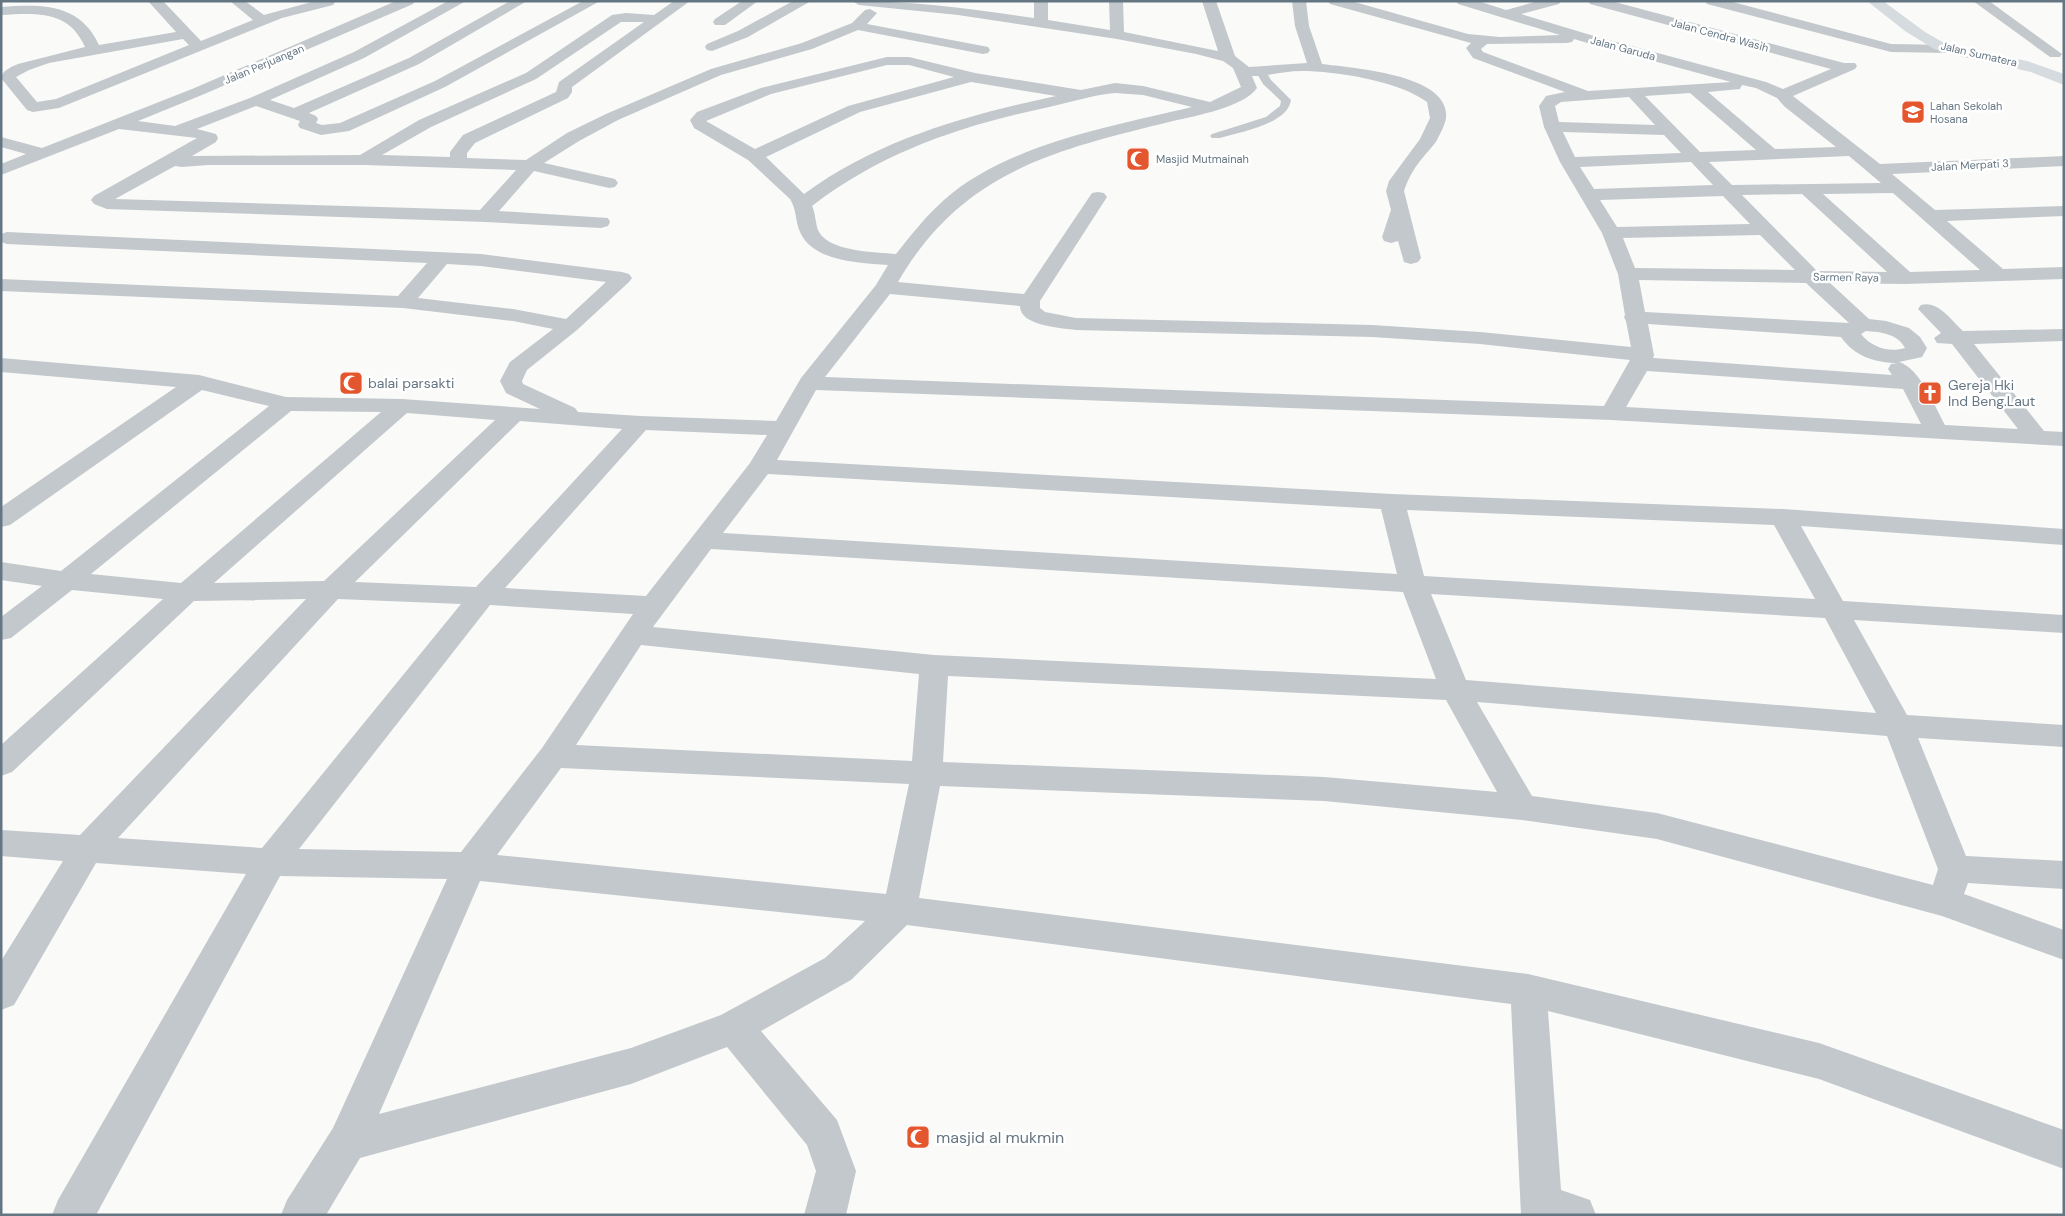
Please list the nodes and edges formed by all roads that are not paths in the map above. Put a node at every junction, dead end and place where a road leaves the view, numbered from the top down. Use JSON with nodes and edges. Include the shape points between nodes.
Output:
{"nodes":[{"id":1,"x":44,"y":1,"type":"edge"},
{"id":2,"x":156,"y":1,"type":"edge"},
{"id":3,"x":237,"y":1,"type":"edge"},
{"id":4,"x":408,"y":1,"type":"edge"},
{"id":5,"x":459,"y":1,"type":"edge"},
{"id":6,"x":520,"y":1,"type":"edge"},
{"id":7,"x":593,"y":1,"type":"edge"},
{"id":8,"x":683,"y":1,"type":"edge"},
{"id":9,"x":751,"y":1,"type":"edge"},
{"id":10,"x":804,"y":1,"type":"edge"},
{"id":11,"x":859,"y":1,"type":"edge"},
{"id":12,"x":1041,"y":1,"type":"edge"},
{"id":13,"x":1116,"y":1,"type":"edge"},
{"id":14,"x":1209,"y":1,"type":"edge"},
{"id":15,"x":1299,"y":1,"type":"edge"},
{"id":16,"x":1335,"y":1,"type":"edge"},
{"id":17,"x":1463,"y":1,"type":"edge"},
{"id":18,"x":1554,"y":1,"type":"edge"},
{"id":19,"x":1595,"y":1,"type":"edge"},
{"id":20,"x":1712,"y":1,"type":"edge"},
{"id":21,"x":1874,"y":1,"type":"edge"},
{"id":22,"x":1888,"y":1,"type":"edge"},
{"id":23,"x":1980,"y":1,"type":"edge"},
{"id":24,"x":330,"y":2,"type":"edge"},
{"id":25,"x":880,"y":3,"type":"edge"},
{"id":26,"x":959,"y":6,"type":"edge"},
{"id":27,"x":18,"y":10,"type":"junction"},
{"id":28,"x":1,"y":12,"type":"edge"},
{"id":29,"x":1509,"y":13,"type":"junction"},
{"id":30,"x":256,"y":17,"type":"junction"},
{"id":31,"x":656,"y":19,"type":"junction"},
{"id":32,"x":720,"y":22,"type":"dead end"},
{"id":33,"x":1041,"y":25,"type":"junction"},
{"id":34,"x":857,"y":26,"type":"junction"},
{"id":35,"x":185,"y":34,"type":"junction"},
{"id":36,"x":1117,"y":35,"type":"junction"},
{"id":37,"x":1589,"y":39,"type":"junction"},
{"id":38,"x":1482,"y":41,"type":"junction"},
{"id":39,"x":199,"y":47,"type":"junction"},
{"id":40,"x":712,"y":47,"type":"dead end"},
{"id":41,"x":1891,"y":48,"type":"junction"},
{"id":42,"x":1948,"y":49,"type":"junction"},
{"id":43,"x":94,"y":50,"type":"junction"},
{"id":44,"x":983,"y":50,"type":"dead end"},
{"id":45,"x":1228,"y":58,"type":"junction"},
{"id":46,"x":2060,"y":58,"type":"edge"},
{"id":47,"x":1,"y":61,"type":"edge"},
{"id":48,"x":1316,"y":68,"type":"junction"},
{"id":49,"x":1845,"y":68,"type":"junction"},
{"id":50,"x":1242,"y":71,"type":"junction"},
{"id":51,"x":1261,"y":72,"type":"junction"},
{"id":52,"x":971,"y":76,"type":"junction"},
{"id":53,"x":2064,"y":80,"type":"edge"},
{"id":54,"x":1761,"y":85,"type":"junction"},
{"id":55,"x":1693,"y":88,"type":"junction"},
{"id":56,"x":1632,"y":92,"type":"junction"},
{"id":57,"x":1586,"y":94,"type":"junction"},
{"id":58,"x":1082,"y":95,"type":"junction"},
{"id":59,"x":1783,"y":95,"type":"junction"},
{"id":60,"x":256,"y":101,"type":"junction"},
{"id":61,"x":1211,"y":107,"type":"junction"},
{"id":62,"x":295,"y":114,"type":"junction"},
{"id":63,"x":119,"y":124,"type":"junction"},
{"id":64,"x":1552,"y":127,"type":"junction"},
{"id":65,"x":1668,"y":130,"type":"junction"},
{"id":66,"x":175,"y":131,"type":"junction"},
{"id":67,"x":1216,"y":136,"type":"dead end"},
{"id":68,"x":1,"y":142,"type":"edge"},
{"id":69,"x":1851,"y":151,"type":"junction"},
{"id":70,"x":42,"y":153,"type":"junction"},
{"id":71,"x":1770,"y":153,"type":"junction"},
{"id":72,"x":754,"y":156,"type":"junction"},
{"id":73,"x":1695,"y":157,"type":"junction"},
{"id":74,"x":173,"y":160,"type":"junction"},
{"id":75,"x":364,"y":160,"type":"junction"},
{"id":76,"x":2064,"y":161,"type":"edge"},
{"id":77,"x":459,"y":162,"type":"junction"},
{"id":78,"x":1569,"y":162,"type":"junction"},
{"id":79,"x":530,"y":165,"type":"junction"},
{"id":80,"x":1876,"y":169,"type":"junction"},
{"id":81,"x":1,"y":170,"type":"edge"},
{"id":82,"x":609,"y":183,"type":"dead end"},
{"id":83,"x":1896,"y":188,"type":"junction"},
{"id":84,"x":1729,"y":190,"type":"junction"},
{"id":85,"x":1808,"y":190,"type":"junction"},
{"id":86,"x":1587,"y":194,"type":"junction"},
{"id":87,"x":1098,"y":198,"type":"dead end"},
{"id":88,"x":803,"y":204,"type":"junction"},
{"id":89,"x":1400,"y":210,"type":"junction"},
{"id":90,"x":2064,"y":211,"type":"edge"},
{"id":91,"x":485,"y":216,"type":"junction"},
{"id":92,"x":1931,"y":216,"type":"junction"},
{"id":93,"x":601,"y":222,"type":"dead end"},
{"id":94,"x":1766,"y":229,"type":"junction"},
{"id":95,"x":1611,"y":233,"type":"junction"},
{"id":96,"x":1391,"y":237,"type":"dead end"},
{"id":97,"x":3,"y":239,"type":"edge"},
{"id":98,"x":442,"y":258,"type":"junction"},
{"id":99,"x":1411,"y":258,"type":"dead end"},
{"id":100,"x":901,"y":260,"type":"junction"},
{"id":101,"x":2064,"y":273,"type":"edge"},
{"id":102,"x":1628,"y":274,"type":"junction"},
{"id":103,"x":1998,"y":275,"type":"junction"},
{"id":104,"x":1812,"y":277,"type":"junction"},
{"id":105,"x":1905,"y":278,"type":"junction"},
{"id":106,"x":1,"y":285,"type":"edge"},
{"id":107,"x":885,"y":288,"type":"junction"},
{"id":108,"x":1030,"y":301,"type":"junction"},
{"id":109,"x":403,"y":302,"type":"junction"},
{"id":110,"x":1928,"y":309,"type":"dead end"},
{"id":111,"x":1634,"y":317,"type":"junction"},
{"id":112,"x":570,"y":326,"type":"junction"},
{"id":113,"x":1857,"y":328,"type":"junction"},
{"id":114,"x":2054,"y":335,"type":"edge"},
{"id":115,"x":1910,"y":338,"type":"junction"},
{"id":116,"x":1960,"y":338,"type":"junction"},
{"id":117,"x":2064,"y":353,"type":"edge"},
{"id":118,"x":1890,"y":356,"type":"junction"},
{"id":119,"x":1641,"y":360,"type":"junction"},
{"id":120,"x":1,"y":365,"type":"edge"},
{"id":121,"x":199,"y":382,"type":"junction"},
{"id":122,"x":809,"y":383,"type":"junction"},
{"id":123,"x":1911,"y":383,"type":"junction"},
{"id":124,"x":286,"y":404,"type":"junction"},
{"id":125,"x":402,"y":406,"type":"junction"},
{"id":126,"x":1611,"y":413,"type":"junction"},
{"id":127,"x":513,"y":415,"type":"junction"},
{"id":128,"x":577,"y":419,"type":"junction"},
{"id":129,"x":640,"y":423,"type":"junction"},
{"id":130,"x":782,"y":428,"type":"junction"},
{"id":131,"x":1937,"y":432,"type":"junction"},
{"id":132,"x":2037,"y":438,"type":"junction"},
{"id":133,"x":2064,"y":439,"type":"edge"},
{"id":134,"x":761,"y":466,"type":"junction"},
{"id":135,"x":1392,"y":502,"type":"junction"},
{"id":136,"x":1782,"y":517,"type":"junction"},
{"id":137,"x":1,"y":519,"type":"edge"},
{"id":138,"x":2064,"y":537,"type":"edge"},
{"id":139,"x":703,"y":540,"type":"junction"},
{"id":140,"x":1,"y":571,"type":"edge"},
{"id":141,"x":66,"y":582,"type":"junction"},
{"id":142,"x":1413,"y":583,"type":"junction"},
{"id":143,"x":331,"y":590,"type":"junction"},
{"id":144,"x":188,"y":592,"type":"junction"},
{"id":145,"x":483,"y":596,"type":"junction"},
{"id":146,"x":653,"y":606,"type":"junction"},
{"id":147,"x":1832,"y":609,"type":"junction"},
{"id":148,"x":2064,"y":624,"type":"edge"},
{"id":149,"x":1,"y":631,"type":"edge"},
{"id":150,"x":632,"y":635,"type":"junction"},
{"id":151,"x":934,"y":665,"type":"junction"},
{"id":152,"x":1455,"y":690,"type":"junction"},
{"id":153,"x":1898,"y":726,"type":"junction"},
{"id":154,"x":2064,"y":736,"type":"edge"},
{"id":155,"x":553,"y":756,"type":"junction"},
{"id":156,"x":1,"y":764,"type":"edge"},
{"id":157,"x":927,"y":773,"type":"junction"},
{"id":158,"x":1522,"y":807,"type":"junction"},
{"id":159,"x":1,"y":843,"type":"edge"},
{"id":160,"x":88,"y":848,"type":"junction"},
{"id":161,"x":270,"y":862,"type":"junction"},
{"id":162,"x":470,"y":866,"type":"junction"},
{"id":163,"x":1955,"y":869,"type":"junction"},
{"id":164,"x":2064,"y":875,"type":"edge"},
{"id":165,"x":1945,"y":902,"type":"junction"},
{"id":166,"x":900,"y":910,"type":"junction"},
{"id":167,"x":2064,"y":945,"type":"edge"},
{"id":168,"x":1528,"y":990,"type":"junction"},
{"id":169,"x":1,"y":994,"type":"edge"},
{"id":170,"x":734,"y":1027,"type":"junction"},
{"id":171,"x":347,"y":1142,"type":"junction"},
{"id":172,"x":2064,"y":1150,"type":"edge"},
{"id":173,"x":1553,"y":1212,"type":"edge"},
{"id":174,"x":73,"y":1215,"type":"edge"},
{"id":175,"x":302,"y":1215,"type":"edge"},
{"id":176,"x":825,"y":1215,"type":"edge"}],
"edges":[{"from":1,"to":27,"type":"street"},
{"from":2,"to":35,"type":"street"},
{"from":3,"to":30,"type":"street"},
{"from":4,"to":63,"type":"street","name":"Jalan Perjuangan"},
{"from":5,"to":60,"type":"street","via":[[359,55]]},
{"from":6,"to":62,"type":"street","via":[[414,61]]},
{"from":7,"to":62,"type":"street","via":[[440,84],[343,128],[321,130],[306,125],[310,119]]},
{"from":8,"to":31,"type":"street"},
{"from":9,"to":32,"type":"street"},
{"from":10,"to":40,"type":"street"},
{"from":11,"to":25,"type":"street"},
{"from":12,"to":33,"type":"street"},
{"from":13,"to":36,"type":"street"},
{"from":14,"to":45,"type":"street"},
{"from":15,"to":48,"type":"street","via":[[1302,26]]},
{"from":16,"to":38,"type":"street","via":[[1443,33]]},
{"from":17,"to":29,"type":"street","name":"Jalan Garuda"},
{"from":18,"to":29,"type":"street"},
{"from":19,"to":49,"type":"street","name":"Jalan Cendra Wasih"},
{"from":20,"to":41,"type":"street"},
{"from":21,"to":42,"type":"main road","name":"Jalan Sumatera"},
{"from":22,"to":46,"type":"main road","name":"Jalan Sumatera","via":[[1943,41]]},
{"from":23,"to":46,"type":"street"},
{"from":24,"to":30,"type":"street"},
{"from":25,"to":26,"type":"street"},
{"from":25,"to":34,"type":"street"},
{"from":26,"to":33,"type":"street"},
{"from":27,"to":28,"type":"street"},
{"from":27,"to":43,"type":"street","via":[[35,9],[68,17],[84,31]]},
{"from":29,"to":37,"type":"street","name":"Jalan Garuda"},
{"from":30,"to":39,"type":"street"},
{"from":31,"to":75,"type":"street","via":[[617,18],[532,75],[409,131]]},
{"from":31,"to":77,"type":"street","via":[[564,85],[562,95],[470,139],[458,152]]},
{"from":33,"to":36,"type":"street"},
{"from":34,"to":44,"type":"street"},
{"from":34,"to":79,"type":"street","via":[[807,46],[716,72],[612,117]]},
{"from":35,"to":39,"type":"street"},
{"from":35,"to":43,"type":"street"},
{"from":36,"to":45,"type":"street"},
{"from":37,"to":38,"type":"street"},
{"from":37,"to":54,"type":"street","name":"Jalan Garuda"},
{"from":38,"to":57,"type":"street","via":[[1473,48],[1478,55]]},
{"from":39,"to":43,"type":"street","via":[[47,106],[33,107],[8,77],[12,71],[23,67]]},
{"from":41,"to":42,"type":"street"},
{"from":41,"to":49,"type":"street"},
{"from":42,"to":53,"type":"main road","name":"Jalan Sumatera","via":[[2023,64]]},
{"from":43,"to":47,"type":"street"},
{"from":45,"to":50,"type":"street"},
{"from":48,"to":51,"type":"street"},
{"from":48,"to":89,"type":"street","via":[[1396,81],[1417,88],[1434,100],[1438,118],[1428,141],[1398,181],[1395,191]]},
{"from":49,"to":59,"type":"street"},
{"from":50,"to":51,"type":"street"},
{"from":50,"to":61,"type":"street","via":[[1249,88],[1247,91]]},
{"from":51,"to":67,"type":"lane","via":[[1286,100],[1285,107],[1270,119]]},
{"from":52,"to":58,"type":"street"},
{"from":52,"to":72,"type":"street","via":[[854,109]]},
{"from":52,"to":72,"type":"street","via":[[909,61],[887,61],[766,91],[703,115],[698,120],[700,125]]},
{"from":54,"to":55,"type":"street"},
{"from":54,"to":59,"type":"street","name":"Jalan Garuda"},
{"from":55,"to":56,"type":"street"},
{"from":55,"to":71,"type":"street"},
{"from":56,"to":57,"type":"street"},
{"from":56,"to":65,"type":"street"},
{"from":57,"to":64,"type":"street","via":[[1548,102]]},
{"from":58,"to":61,"type":"street","via":[[1120,87]]},
{"from":58,"to":88,"type":"street","via":[[1014,109],[905,144],[852,171]]},
{"from":59,"to":69,"type":"street","name":"Jalan Garuda"},
{"from":60,"to":62,"type":"street"},
{"from":60,"to":66,"type":"street"},
{"from":61,"to":100,"type":"street","via":[[1078,140],[1017,163],[985,179],[951,203]]},
{"from":63,"to":66,"type":"street"},
{"from":63,"to":70,"type":"street","name":"Jalan Perjuangan"},
{"from":64,"to":65,"type":"street"},
{"from":64,"to":78,"type":"street"},
{"from":65,"to":73,"type":"street"},
{"from":66,"to":74,"type":"street","via":[[210,138]]},
{"from":68,"to":70,"type":"street"},
{"from":69,"to":71,"type":"street"},
{"from":69,"to":80,"type":"street","name":"Jalan Garuda"},
{"from":70,"to":81,"type":"street","name":"Jalan Perjuangan"},
{"from":71,"to":73,"type":"street"},
{"from":72,"to":88,"type":"street","via":[[775,173]]},
{"from":73,"to":78,"type":"street"},
{"from":73,"to":84,"type":"street"},
{"from":74,"to":75,"type":"street"},
{"from":74,"to":91,"type":"street","via":[[100,200],[107,204]]},
{"from":75,"to":77,"type":"street"},
{"from":76,"to":80,"type":"street","name":"Jalan Merpati 3"},
{"from":77,"to":79,"type":"street"},
{"from":78,"to":86,"type":"street"},
{"from":79,"to":82,"type":"street"},
{"from":79,"to":91,"type":"street"},
{"from":80,"to":83,"type":"street","name":"Jalan Garuda"},
{"from":83,"to":85,"type":"street"},
{"from":83,"to":92,"type":"street","name":"Jalan Garuda"},
{"from":84,"to":85,"type":"street"},
{"from":84,"to":86,"type":"street"},
{"from":84,"to":94,"type":"street"},
{"from":85,"to":105,"type":"street"},
{"from":86,"to":95,"type":"street"},
{"from":87,"to":108,"type":"street"},
{"from":88,"to":100,"type":"street","via":[[806,225],[824,247],[863,257]]},
{"from":89,"to":96,"type":"street"},
{"from":89,"to":99,"type":"street"},
{"from":90,"to":92,"type":"street"},
{"from":91,"to":93,"type":"street"},
{"from":92,"to":103,"type":"street","name":"Jalan Garuda"},
{"from":94,"to":95,"type":"street"},
{"from":94,"to":104,"type":"street"},
{"from":95,"to":102,"type":"street"},
{"from":97,"to":98,"type":"street"},
{"from":98,"to":109,"type":"street"},
{"from":98,"to":112,"type":"street","via":[[622,278]]},
{"from":100,"to":107,"type":"street"},
{"from":101,"to":103,"type":"street","name":"Sarmen Raya"},
{"from":102,"to":104,"type":"street","name":"Sarmen Raya"},
{"from":102,"to":111,"type":"street"},
{"from":103,"to":105,"type":"street","name":"Sarmen Raya"},
{"from":104,"to":105,"type":"street","name":"Sarmen Raya"},
{"from":104,"to":113,"type":"street"},
{"from":106,"to":109,"type":"street"},
{"from":107,"to":108,"type":"street"},
{"from":107,"to":122,"type":"street"},
{"from":108,"to":119,"type":"street","via":[[1030,310],[1038,317],[1076,324],[1372,331],[1480,338]]},
{"from":109,"to":112,"type":"street"},
{"from":110,"to":116,"type":"street"},
{"from":111,"to":113,"type":"street"},
{"from":111,"to":119,"type":"street"},
{"from":112,"to":128,"type":"street","via":[[518,367],[511,381],[514,388]]},
{"from":113,"to":115,"type":"street","via":[[1892,329]]},
{"from":113,"to":118,"type":"street","via":[[1850,335],[1859,345]]},
{"from":114,"to":116,"type":"street"},
{"from":114,"to":117,"type":"street"},
{"from":115,"to":116,"type":"street"},
{"from":115,"to":118,"type":"street","via":[[1915,343],[1914,352]]},
{"from":116,"to":132,"type":"street"},
{"from":118,"to":123,"type":"street"},
{"from":119,"to":123,"type":"street"},
{"from":119,"to":126,"type":"street"},
{"from":120,"to":121,"type":"street"},
{"from":121,"to":124,"type":"street"},
{"from":121,"to":137,"type":"street"},
{"from":122,"to":126,"type":"street"},
{"from":122,"to":130,"type":"street"},
{"from":123,"to":131,"type":"street"},
{"from":124,"to":125,"type":"street"},
{"from":124,"to":141,"type":"street"},
{"from":125,"to":127,"type":"street"},
{"from":125,"to":144,"type":"street"},
{"from":126,"to":131,"type":"street"},
{"from":127,"to":128,"type":"street"},
{"from":127,"to":143,"type":"street"},
{"from":128,"to":129,"type":"street"},
{"from":129,"to":130,"type":"street"},
{"from":129,"to":145,"type":"street"},
{"from":130,"to":134,"type":"street"},
{"from":131,"to":132,"type":"street"},
{"from":132,"to":133,"type":"street"},
{"from":134,"to":135,"type":"street"},
{"from":134,"to":139,"type":"street"},
{"from":135,"to":136,"type":"street"},
{"from":135,"to":142,"type":"street"},
{"from":136,"to":138,"type":"street"},
{"from":136,"to":147,"type":"street"},
{"from":139,"to":142,"type":"street"},
{"from":139,"to":146,"type":"street"},
{"from":140,"to":141,"type":"street"},
{"from":141,"to":144,"type":"street"},
{"from":141,"to":149,"type":"street"},
{"from":142,"to":147,"type":"street"},
{"from":142,"to":152,"type":"street"},
{"from":143,"to":144,"type":"street"},
{"from":143,"to":145,"type":"street"},
{"from":143,"to":160,"type":"street"},
{"from":144,"to":156,"type":"street"},
{"from":145,"to":146,"type":"street"},
{"from":145,"to":161,"type":"street"},
{"from":146,"to":150,"type":"street"},
{"from":147,"to":148,"type":"street"},
{"from":147,"to":153,"type":"street"},
{"from":150,"to":151,"type":"street"},
{"from":150,"to":155,"type":"street"},
{"from":151,"to":152,"type":"street"},
{"from":151,"to":157,"type":"street"},
{"from":152,"to":153,"type":"street"},
{"from":152,"to":158,"type":"street"},
{"from":153,"to":154,"type":"street"},
{"from":153,"to":163,"type":"street"},
{"from":155,"to":157,"type":"street"},
{"from":155,"to":162,"type":"street"},
{"from":157,"to":158,"type":"street","via":[[1324,789]]},
{"from":157,"to":166,"type":"street"},
{"from":158,"to":165,"type":"street","via":[[1657,826]]},
{"from":159,"to":160,"type":"street"},
{"from":160,"to":161,"type":"street"},
{"from":160,"to":169,"type":"street"},
{"from":161,"to":162,"type":"street"},
{"from":161,"to":174,"type":"street"},
{"from":162,"to":166,"type":"street"},
{"from":162,"to":171,"type":"street"},
{"from":163,"to":164,"type":"street"},
{"from":163,"to":165,"type":"street"},
{"from":165,"to":167,"type":"street"},
{"from":166,"to":168,"type":"street"},
{"from":166,"to":170,"type":"street","via":[[838,969]]},
{"from":168,"to":172,"type":"street","via":[[1819,1061]]},
{"from":168,"to":173,"type":"street"},
{"from":170,"to":171,"type":"street","via":[[631,1066]]},
{"from":170,"to":176,"type":"street","via":[[823,1134],[836,1171]]},
{"from":171,"to":175,"type":"street"}]}
